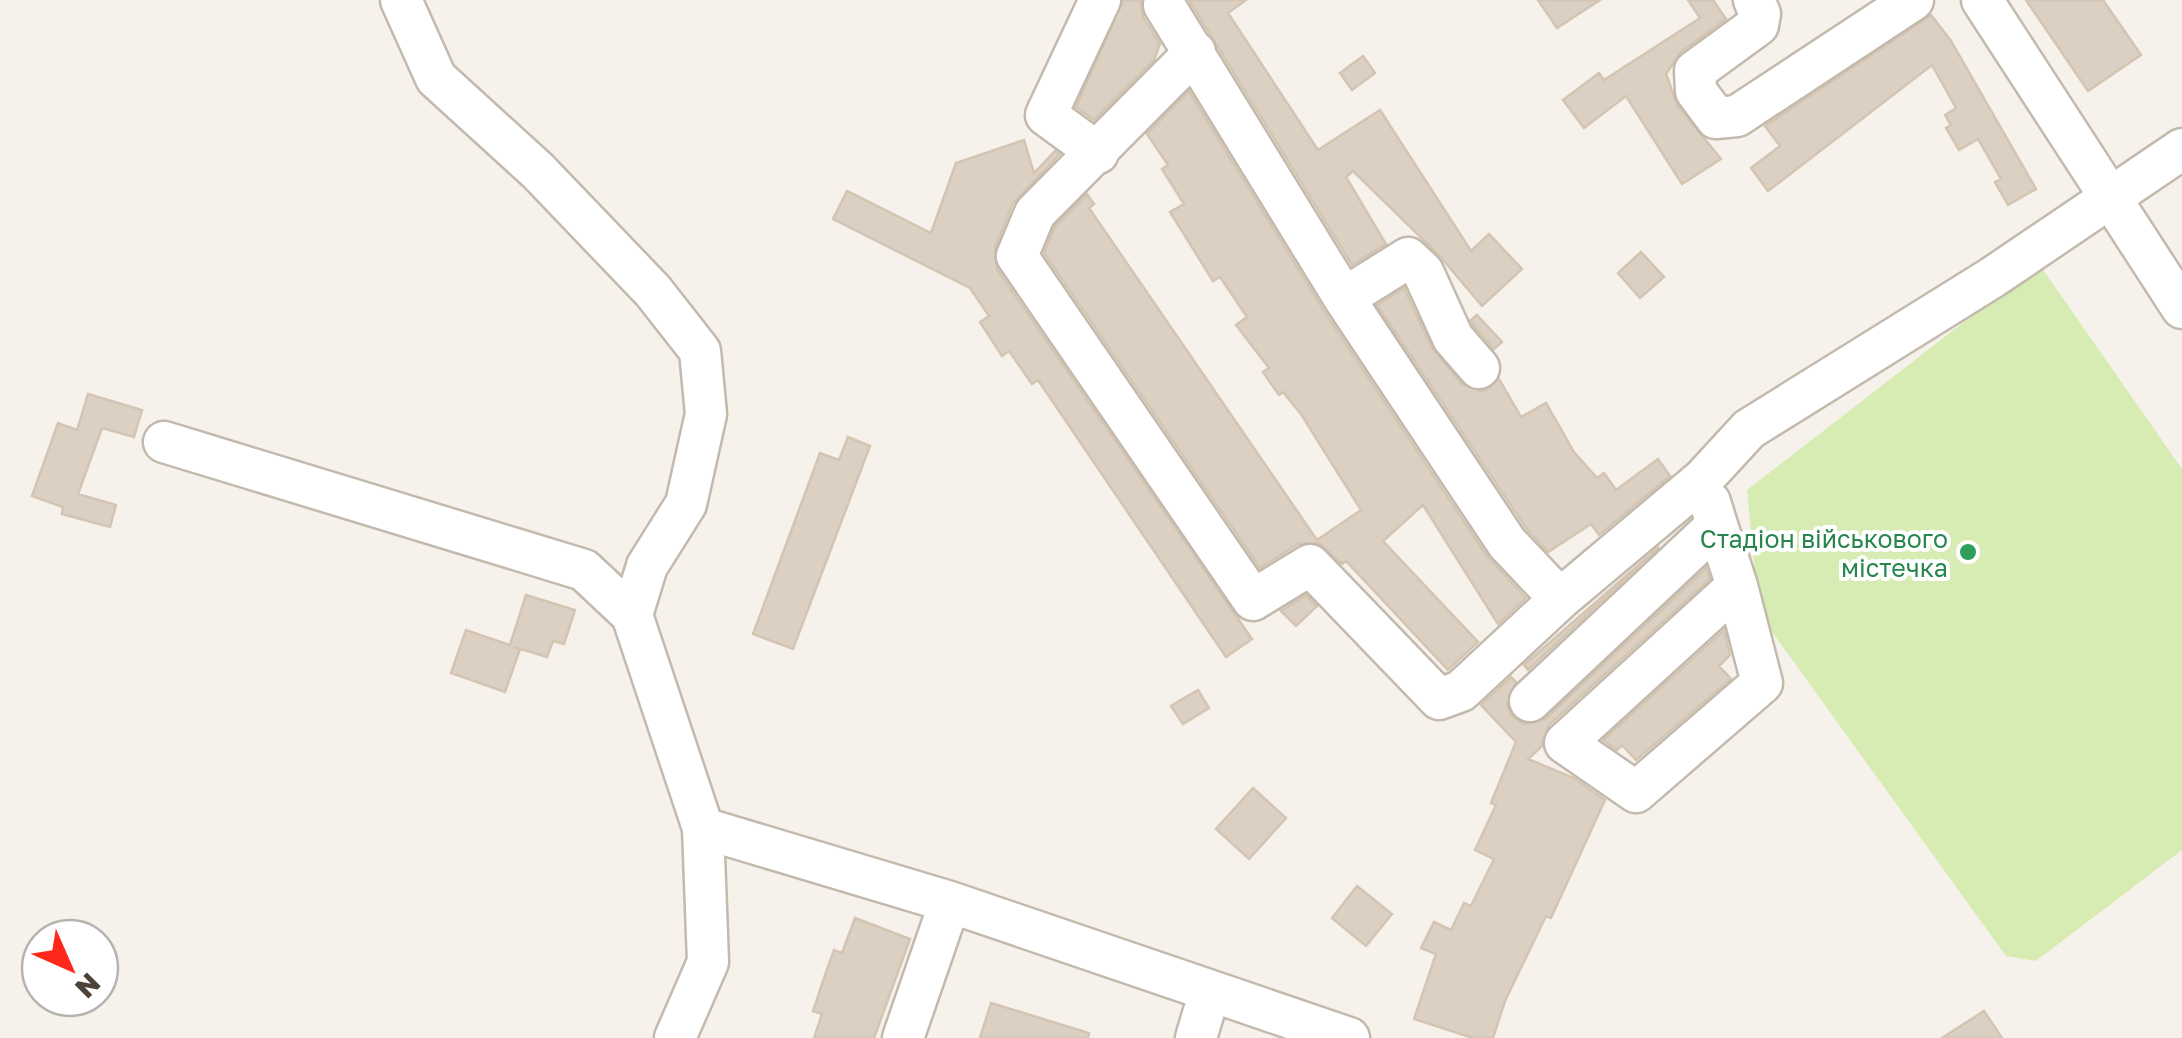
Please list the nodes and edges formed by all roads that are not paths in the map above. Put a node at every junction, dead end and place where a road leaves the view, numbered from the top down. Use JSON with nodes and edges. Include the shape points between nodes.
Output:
{"nodes":[{"id":1,"x":401,"y":0,"type":"edge"},
{"id":2,"x":1100,"y":0,"type":"edge"},
{"id":3,"x":1754,"y":0,"type":"edge"},
{"id":4,"x":1913,"y":0,"type":"edge"},
{"id":5,"x":1982,"y":0,"type":"edge"},
{"id":6,"x":1164,"y":5,"type":"dead end"},
{"id":7,"x":1195,"y":52,"type":"junction"},
{"id":8,"x":2182,"y":149,"type":"edge"},
{"id":9,"x":1098,"y":153,"type":"junction"},
{"id":10,"x":2110,"y":197,"type":"junction"},
{"id":11,"x":2178,"y":293,"type":"edge"},
{"id":12,"x":1344,"y":298,"type":"junction"},
{"id":13,"x":1479,"y":368,"type":"dead end"},
{"id":14,"x":164,"y":442,"type":"dead end"},
{"id":15,"x":1703,"y":479,"type":"junction"},
{"id":16,"x":1716,"y":525,"type":"junction"},
{"id":17,"x":1737,"y":586,"type":"junction"},
{"id":18,"x":1560,"y":600,"type":"junction"},
{"id":19,"x":632,"y":615,"type":"junction"},
{"id":20,"x":1530,"y":701,"type":"dead end"},
{"id":21,"x":704,"y":828,"type":"junction"},
{"id":22,"x":950,"y":902,"type":"junction"},
{"id":23,"x":1210,"y":991,"type":"junction"},
{"id":24,"x":674,"y":1038,"type":"edge"},
{"id":25,"x":902,"y":1038,"type":"edge"},
{"id":26,"x":1196,"y":1038,"type":"edge"},
{"id":27,"x":1350,"y":1038,"type":"edge"}],
"edges":[{"from":1,"to":19,"type":"street","via":[[436,78],[538,171],[653,291],[700,351],[706,414],[686,504],[646,566]]},
{"from":2,"to":9,"type":"street","via":[[1046,114]]},
{"from":3,"to":4,"type":"street","via":[[1758,25],[1696,71],[1696,91],[1716,118],[1737,116]]},
{"from":5,"to":10,"type":"street"},
{"from":6,"to":7,"type":"street"},
{"from":7,"to":9,"type":"street"},
{"from":7,"to":12,"type":"street"},
{"from":8,"to":10,"type":"street"},
{"from":9,"to":18,"type":"street","via":[[1035,213],[1017,256],[1253,600],[1310,564],[1439,699],[1461,691]]},
{"from":10,"to":11,"type":"street"},
{"from":10,"to":15,"type":"street","via":[[1750,429]]},
{"from":12,"to":13,"type":"street","via":[[1408,258],[1423,272],[1453,338]]},
{"from":12,"to":18,"type":"street","via":[[1506,543]]},
{"from":14,"to":19,"type":"street","via":[[584,570]]},
{"from":15,"to":16,"type":"street"},
{"from":15,"to":18,"type":"street"},
{"from":16,"to":17,"type":"street"},
{"from":16,"to":20,"type":"street"},
{"from":17,"to":17,"type":"street","via":[[1608,704],[1566,744],[1636,792],[1714,729],[1762,684]]},
{"from":19,"to":21,"type":"street"},
{"from":21,"to":22,"type":"street"},
{"from":21,"to":24,"type":"street","via":[[708,962]]},
{"from":22,"to":23,"type":"street"},
{"from":22,"to":25,"type":"street"},
{"from":23,"to":26,"type":"street"},
{"from":23,"to":27,"type":"street"}]}
